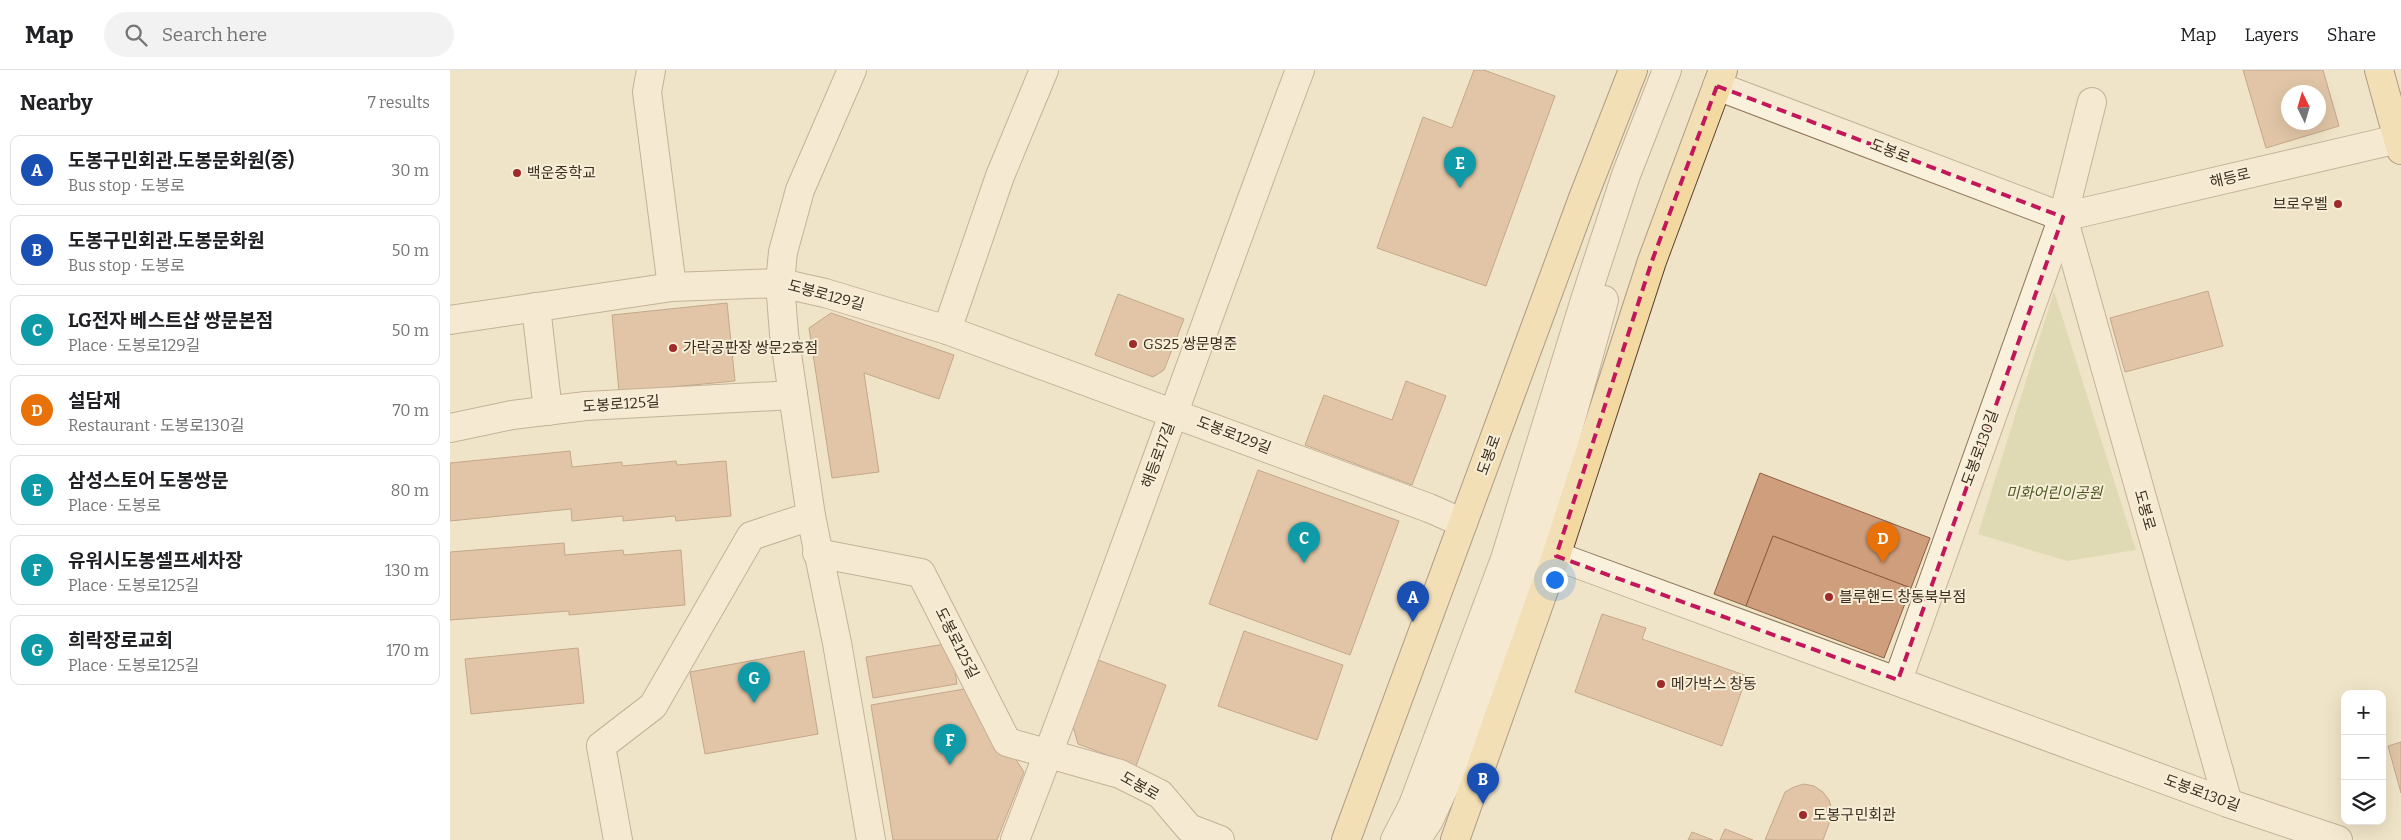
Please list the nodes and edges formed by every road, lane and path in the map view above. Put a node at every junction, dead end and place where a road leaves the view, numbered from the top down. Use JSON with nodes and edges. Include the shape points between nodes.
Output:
{"nodes":[{"id":1,"x":651,"y":70,"type":"edge"},
{"id":2,"x":852,"y":70,"type":"edge"},
{"id":3,"x":1044,"y":70,"type":"edge"},
{"id":4,"x":1300,"y":70,"type":"edge"},
{"id":5,"x":1633,"y":70,"type":"edge"},
{"id":6,"x":1667,"y":70,"type":"edge"},
{"id":7,"x":1683,"y":70,"type":"edge"},
{"id":8,"x":2378,"y":70,"type":"edge"},
{"id":9,"x":1720,"y":78,"type":"edge"},
{"id":10,"x":2092,"y":102,"type":"dead end"},
{"id":11,"x":2399,"y":144,"type":"edge"},
{"id":12,"x":2063,"y":217,"type":"junction"},
{"id":13,"x":780,"y":283,"type":"junction"},
{"id":14,"x":672,"y":286,"type":"junction"},
{"id":15,"x":536,"y":307,"type":"junction"},
{"id":16,"x":450,"y":320,"type":"edge"},
{"id":17,"x":947,"y":330,"type":"junction"},
{"id":18,"x":793,"y":395,"type":"junction"},
{"id":19,"x":548,"y":411,"type":"junction"},
{"id":20,"x":1173,"y":412,"type":"junction"},
{"id":21,"x":450,"y":428,"type":"edge"},
{"id":22,"x":810,"y":516,"type":"junction"},
{"id":23,"x":1463,"y":523,"type":"junction"},
{"id":24,"x":817,"y":553,"type":"junction"},
{"id":25,"x":1556,"y":556,"type":"junction"},
{"id":26,"x":1898,"y":680,"type":"junction"},
{"id":27,"x":1048,"y":755,"type":"junction"},
{"id":28,"x":2228,"y":803,"type":"junction"},
{"id":29,"x":618,"y":840,"type":"edge"},
{"id":30,"x":871,"y":840,"type":"edge"},
{"id":31,"x":1015,"y":840,"type":"edge"},
{"id":32,"x":1220,"y":840,"type":"edge"},
{"id":33,"x":1346,"y":840,"type":"edge"},
{"id":34,"x":1395,"y":840,"type":"edge"},
{"id":35,"x":1416,"y":840,"type":"edge"},
{"id":36,"x":1455,"y":840,"type":"edge"},
{"id":37,"x":2338,"y":840,"type":"edge"}],
"edges":[{"from":1,"to":14,"type":"street","via":[[647,92]]},
{"from":2,"to":13,"type":"street","via":[[800,190],[783,252]]},
{"from":3,"to":17,"type":"street","via":[[1000,176]]},
{"from":4,"to":20,"type":"street","name":"해등로17길"},
{"from":5,"to":23,"type":"main road","name":"도봉로"},
{"from":6,"to":34,"type":"street","via":[[1623,184],[1505,559],[1413,805]]},
{"from":7,"to":35,"type":"street","via":[[1631,208],[1537,542],[1457,760]]},
{"from":8,"to":11,"type":"main road","name":"해등로"},
{"from":9,"to":12,"type":"street","name":"도봉로"},
{"from":9,"to":25,"type":"main road","name":"도봉로","via":[[1652,261]]},
{"from":10,"to":12,"type":"street","name":"도봉로"},
{"from":11,"to":12,"type":"street","name":"해등로"},
{"from":12,"to":26,"type":"street","name":"도봉로130길"},
{"from":12,"to":28,"type":"street","name":"도봉로"},
{"from":13,"to":14,"type":"street","name":"도봉로129길"},
{"from":13,"to":17,"type":"street","name":"도봉로129길","via":[[825,293]]},
{"from":13,"to":18,"type":"street"},
{"from":14,"to":15,"type":"street","name":"도봉로129길"},
{"from":15,"to":16,"type":"street","name":"도봉로129길"},
{"from":15,"to":19,"type":"street"},
{"from":17,"to":20,"type":"street","name":"도봉로129길"},
{"from":18,"to":19,"type":"street","name":"도봉로125길","via":[[586,406]]},
{"from":18,"to":22,"type":"street"},
{"from":19,"to":21,"type":"street","name":"도봉로125길"},
{"from":20,"to":23,"type":"street","name":"도봉로129길"},
{"from":20,"to":27,"type":"street","name":"해등로17길"},
{"from":22,"to":24,"type":"street"},
{"from":22,"to":29,"type":"street","via":[[751,536],[653,706],[601,746]]},
{"from":23,"to":33,"type":"main road","name":"도봉로"},
{"from":24,"to":27,"type":"street","name":"도봉로125길","via":[[921,573],[1007,742]]},
{"from":24,"to":30,"type":"street","via":[[837,643]]},
{"from":25,"to":26,"type":"street","name":"도봉로130길"},
{"from":25,"to":36,"type":"main road","name":"도봉로"},
{"from":26,"to":28,"type":"street","name":"도봉로130길"},
{"from":27,"to":31,"type":"street","name":"해등로17길"},
{"from":27,"to":32,"type":"street","name":"도봉로","via":[[1120,774],[1160,794],[1188,828]]},
{"from":28,"to":37,"type":"street","name":"도봉로130길"}]}
